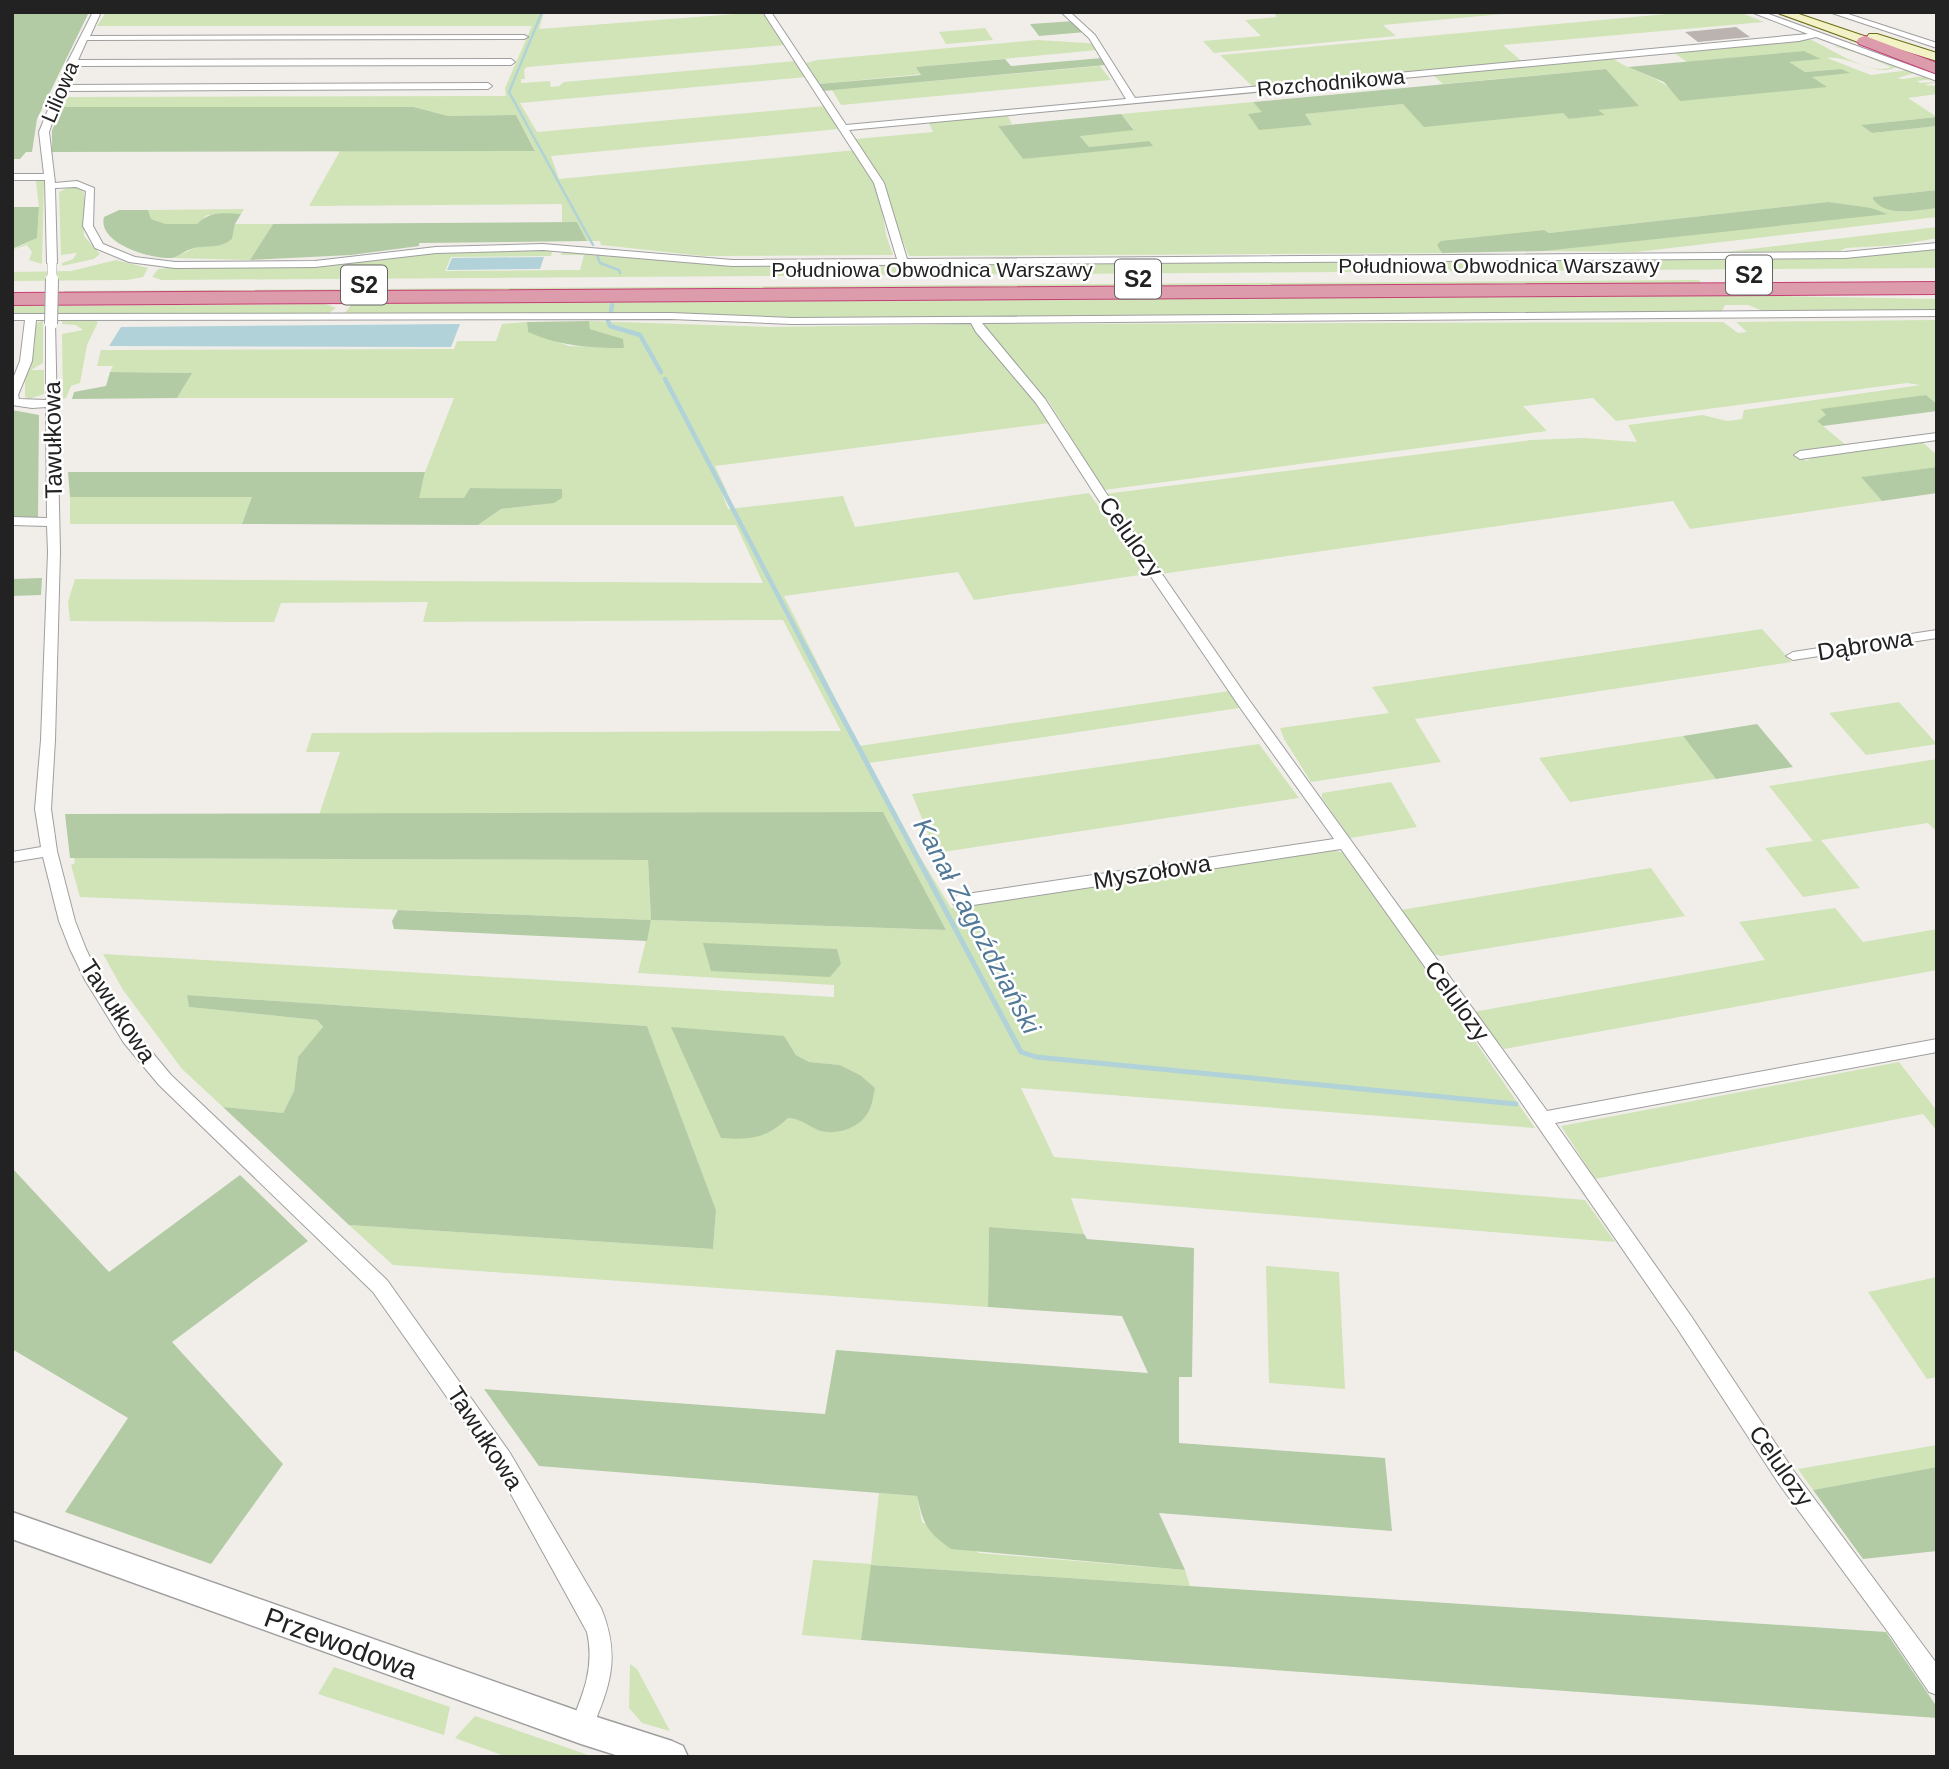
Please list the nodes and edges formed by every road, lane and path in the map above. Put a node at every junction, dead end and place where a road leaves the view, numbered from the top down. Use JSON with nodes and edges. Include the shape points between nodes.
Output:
{"nodes":[{"id":1,"x":97,"y":12,"type":"edge"},
{"id":2,"x":767,"y":12,"type":"edge"},
{"id":3,"x":1065,"y":12,"type":"edge"},
{"id":4,"x":1755,"y":12,"type":"edge"},
{"id":5,"x":1781,"y":12,"type":"edge"},
{"id":6,"x":1800,"y":12,"type":"edge"},
{"id":7,"x":1833,"y":12,"type":"edge"},
{"id":8,"x":1818,"y":34,"type":"junction"},
{"id":9,"x":524,"y":37,"type":"dead end"},
{"id":10,"x":85,"y":38,"type":"junction"},
{"id":11,"x":1865,"y":41,"type":"joint"},
{"id":12,"x":1937,"y":46,"type":"edge"},
{"id":13,"x":1937,"y":57,"type":"edge"},
{"id":14,"x":511,"y":62,"type":"dead end"},
{"id":15,"x":71,"y":63,"type":"junction"},
{"id":16,"x":1937,"y":67,"type":"edge"},
{"id":17,"x":1937,"y":78,"type":"edge"},
{"id":18,"x":488,"y":86,"type":"dead end"},
{"id":19,"x":60,"y":88,"type":"junction"},
{"id":20,"x":1132,"y":101,"type":"junction"},
{"id":21,"x":844,"y":128,"type":"junction"},
{"id":22,"x":12,"y":177,"type":"edge"},
{"id":23,"x":50,"y":181,"type":"junction"},
{"id":24,"x":1937,"y":246,"type":"edge"},
{"id":25,"x":901,"y":261,"type":"junction"},
{"id":26,"x":1937,"y":275,"type":"edge"},
{"id":27,"x":12,"y":287,"type":"edge"},
{"id":28,"x":1812,"y":287,"type":"junction"},
{"id":29,"x":1937,"y":288,"type":"edge"},
{"id":30,"x":1937,"y":295,"type":"edge"},
{"id":31,"x":12,"y":299,"type":"edge"},
{"id":32,"x":1937,"y":313,"type":"edge"},
{"id":33,"x":12,"y":317,"type":"edge"},
{"id":34,"x":31,"y":317,"type":"junction"},
{"id":35,"x":975,"y":320,"type":"junction"},
{"id":36,"x":12,"y":395,"type":"edge"},
{"id":37,"x":52,"y":403,"type":"junction"},
{"id":38,"x":1937,"y":436,"type":"edge"},
{"id":39,"x":1800,"y":455,"type":"dead end"},
{"id":40,"x":12,"y":521,"type":"edge"},
{"id":41,"x":54,"y":522,"type":"junction"},
{"id":42,"x":1937,"y":634,"type":"edge"},
{"id":43,"x":1793,"y":656,"type":"dead end"},
{"id":44,"x":1344,"y":843,"type":"junction"},
{"id":45,"x":49,"y":851,"type":"junction"},
{"id":46,"x":12,"y":857,"type":"edge"},
{"id":47,"x":960,"y":901,"type":"dead end"},
{"id":48,"x":1937,"y":1045,"type":"edge"},
{"id":49,"x":1537,"y":1113,"type":"junction"},
{"id":50,"x":12,"y":1525,"type":"edge"},
{"id":51,"x":1937,"y":1684,"type":"edge"},
{"id":52,"x":581,"y":1728,"type":"junction"},
{"id":53,"x":671,"y":1757,"type":"edge"}],
"edges":[{"from":1,"to":10,"type":"street","name":"Liliowa"},
{"from":2,"to":21,"type":"street"},
{"from":3,"to":20,"type":"street","via":[[1092,37]]},
{"from":4,"to":8,"type":"street"},
{"from":5,"to":11,"type":"main road"},
{"from":6,"to":13,"type":"main road"},
{"from":7,"to":12,"type":"street"},
{"from":8,"to":17,"type":"street"},
{"from":8,"to":20,"type":"street","name":"Rozchodnikowa"},
{"from":9,"to":10,"type":"street"},
{"from":10,"to":15,"type":"street","name":"Liliowa"},
{"from":11,"to":16,"type":"highway"},
{"from":14,"to":15,"type":"street"},
{"from":15,"to":19,"type":"street","name":"Liliowa"},
{"from":18,"to":19,"type":"street"},
{"from":19,"to":23,"type":"street","name":"Liliowa","via":[[44,132]]},
{"from":20,"to":21,"type":"street","name":"Rozchodnikowa"},
{"from":21,"to":25,"type":"street","via":[[879,183]]},
{"from":22,"to":23,"type":"street"},
{"from":23,"to":25,"type":"street","via":[[88,187],[92,201],[88,226],[99,246],[156,264],[292,265],[436,250],[542,247],[708,262]]},
{"from":23,"to":37,"type":"street","name":"Tawułkowa","bridge":true},
{"from":24,"to":25,"type":"street","via":[[1822,255]]},
{"from":26,"to":27,"type":"highway","name":"Południowa Obwodnica Warszawy","number":"S2"},
{"from":28,"to":29,"type":"highway","name":"Południowa Obwodnica Warszawy","number":"S2"},
{"from":28,"to":30,"type":"highway"},
{"from":28,"to":31,"type":"highway","name":"Południowa Obwodnica Warszawy","number":"S2"},
{"from":32,"to":35,"type":"street"},
{"from":33,"to":34,"type":"street"},
{"from":34,"to":35,"type":"street"},
{"from":34,"to":36,"type":"street","via":[[26,360]]},
{"from":35,"to":44,"type":"street","name":"Celulozy","via":[[1041,401]]},
{"from":36,"to":37,"type":"street","via":[[14,402],[24,405]]},
{"from":37,"to":41,"type":"street","name":"Tawułkowa"},
{"from":38,"to":39,"type":"street"},
{"from":40,"to":41,"type":"street"},
{"from":41,"to":45,"type":"street","name":"Tawułkowa","via":[[43,809]]},
{"from":42,"to":43,"type":"street","name":"Dąbrowa"},
{"from":44,"to":47,"type":"street","name":"Myszołowa"},
{"from":44,"to":49,"type":"street","name":"Celulozy"},
{"from":45,"to":46,"type":"street"},
{"from":45,"to":52,"type":"street","name":"Tawułkowa","via":[[78,949],[130,1038],[165,1080],[380,1286],[503,1460],[601,1636],[601,1677]]},
{"from":48,"to":49,"type":"street"},
{"from":49,"to":51,"type":"street","name":"Celulozy","via":[[1786,1477]]},
{"from":50,"to":52,"type":"street","name":"Przewodowa"},
{"from":52,"to":53,"type":"street","name":"Przewodowa"}]}
